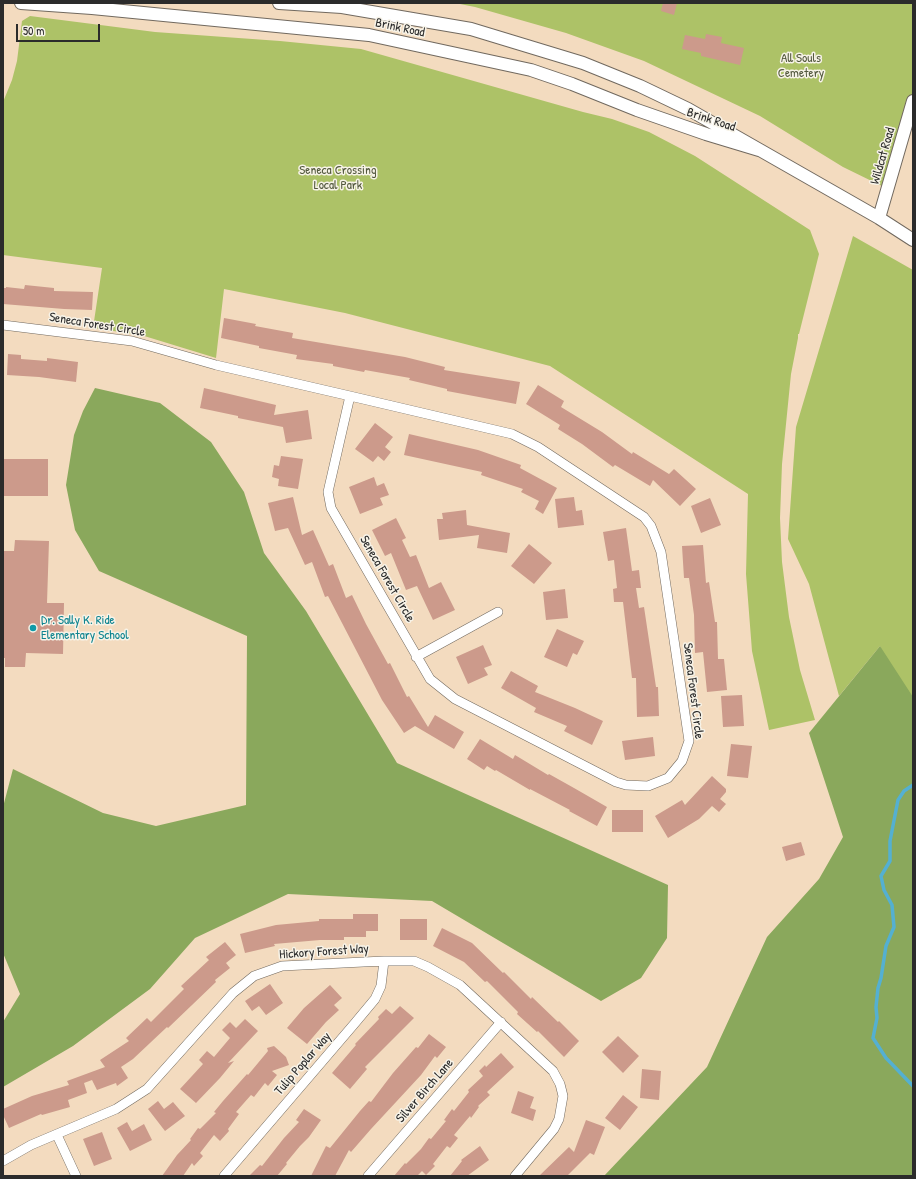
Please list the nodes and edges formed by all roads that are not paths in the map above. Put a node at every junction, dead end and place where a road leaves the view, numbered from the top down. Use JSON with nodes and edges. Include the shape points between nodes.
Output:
{"nodes":[{"id":1,"x":21,"y":3,"type":"edge"},
{"id":2,"x":279,"y":3,"type":"edge"},
{"id":3,"x":913,"y":101,"type":"edge"},
{"id":4,"x":759,"y":150,"type":"junction"},
{"id":5,"x":879,"y":218,"type":"junction"},
{"id":6,"x":913,"y":240,"type":"edge"},
{"id":7,"x":3,"y":325,"type":"edge"},
{"id":8,"x":350,"y":396,"type":"junction"},
{"id":9,"x":498,"y":612,"type":"dead end"},
{"id":10,"x":416,"y":657,"type":"junction"},
{"id":11,"x":384,"y":961,"type":"junction"},
{"id":12,"x":501,"y":1022,"type":"junction"},
{"id":13,"x":57,"y":1135,"type":"junction"},
{"id":14,"x":3,"y":1161,"type":"edge"},
{"id":15,"x":76,"y":1176,"type":"edge"},
{"id":16,"x":224,"y":1176,"type":"edge"},
{"id":17,"x":368,"y":1176,"type":"edge"},
{"id":18,"x":515,"y":1176,"type":"edge"}],
"edges":[{"from":1,"to":4,"type":"main road","name":"Brink Road","via":[[100,8],[369,35],[531,70],[637,110]]},
{"from":2,"to":4,"type":"main road","name":"Brink Road","via":[[342,7],[471,29],[583,63],[688,109]]},
{"from":3,"to":5,"type":"main road","name":"Wildcat Road"},
{"from":4,"to":5,"type":"main road","name":"Brink Road"},
{"from":5,"to":6,"type":"main road","name":"Brink Road"},
{"from":7,"to":8,"type":"street","name":"Seneca Forest Circle","via":[[132,341],[216,365]]},
{"from":8,"to":10,"type":"street","name":"Seneca Forest Circle","via":[[328,492],[331,508]]},
{"from":8,"to":10,"type":"street","name":"Seneca Forest Circle","via":[[512,434],[538,447],[644,517],[651,526],[661,552],[689,741],[682,761],[668,778],[648,786],[616,782],[455,699],[430,679]]},
{"from":9,"to":10,"type":"street"},
{"from":11,"to":12,"type":"street","name":"Hickory Forest Way","via":[[414,961],[428,967],[460,985]]},
{"from":11,"to":13,"type":"street","name":"Hickory Forest Way","via":[[282,966],[254,976],[233,993],[147,1089],[116,1109]]},
{"from":11,"to":16,"type":"street","name":"Tulip Poplar Way","via":[[381,986],[375,999]]},
{"from":12,"to":17,"type":"street","name":"Silver Birch Lane"},
{"from":12,"to":18,"type":"street","name":"Hickory Forest Way","via":[[553,1072],[563,1096],[559,1120],[554,1129]]},
{"from":13,"to":14,"type":"street","name":"Hickory Forest Way","via":[[31,1145]]},
{"from":13,"to":15,"type":"street"}]}
